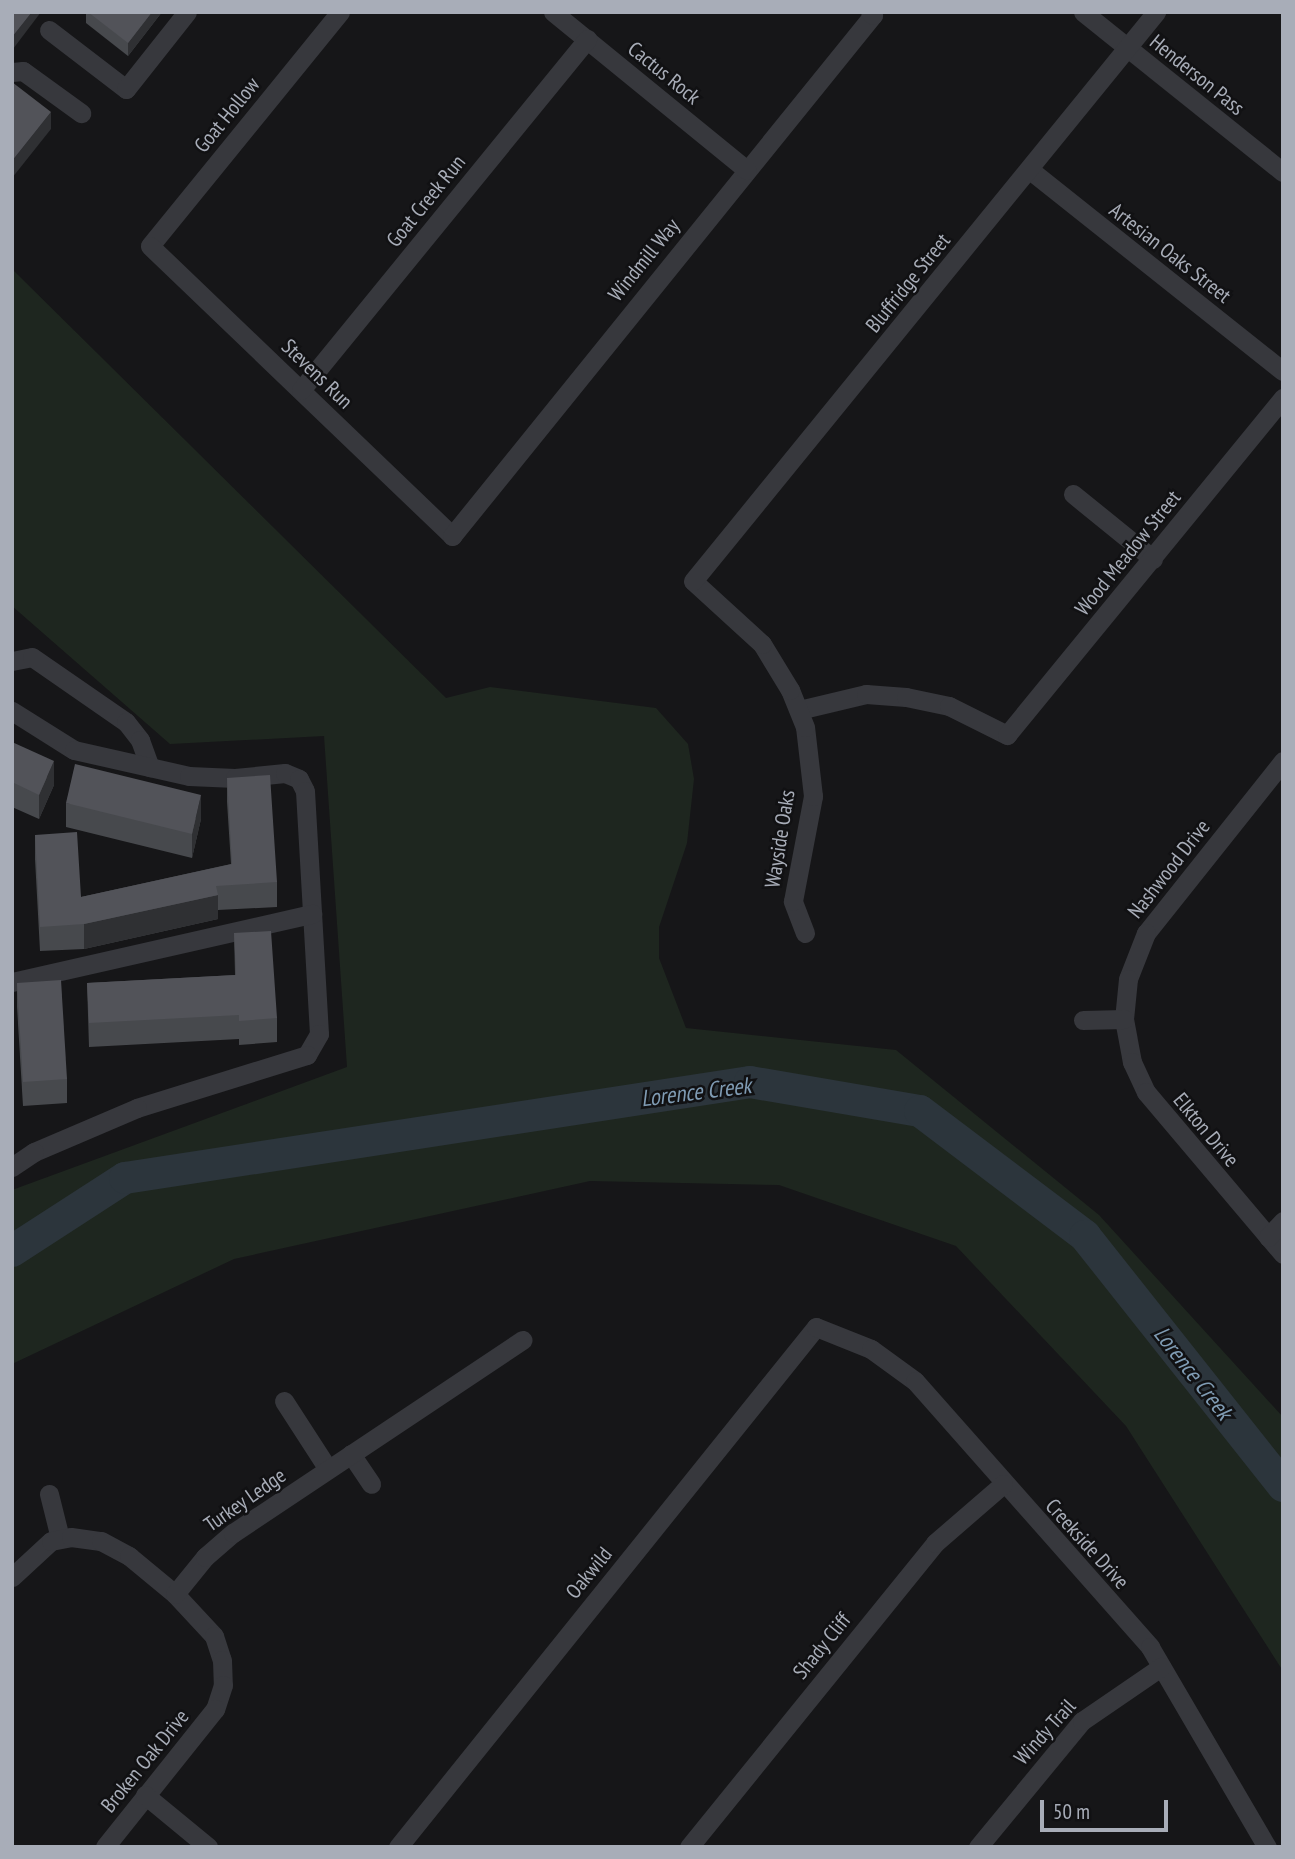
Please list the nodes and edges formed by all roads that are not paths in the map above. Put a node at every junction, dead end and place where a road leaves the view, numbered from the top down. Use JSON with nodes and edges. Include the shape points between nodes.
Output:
{"nodes":[{"id":1,"x":187,"y":12,"type":"edge"},
{"id":2,"x":340,"y":12,"type":"edge"},
{"id":3,"x":553,"y":12,"type":"edge"},
{"id":4,"x":1083,"y":12,"type":"edge"},
{"id":5,"x":1156,"y":12,"type":"edge"},
{"id":6,"x":872,"y":13,"type":"edge"},
{"id":7,"x":49,"y":30,"type":"dead end"},
{"id":8,"x":587,"y":39,"type":"junction"},
{"id":9,"x":1127,"y":48,"type":"junction"},
{"id":10,"x":12,"y":72,"type":"edge"},
{"id":11,"x":81,"y":113,"type":"dead end"},
{"id":12,"x":747,"y":170,"type":"junction"},
{"id":13,"x":1030,"y":170,"type":"junction"},
{"id":14,"x":1283,"y":172,"type":"edge"},
{"id":15,"x":150,"y":246,"type":"joint"},
{"id":16,"x":1283,"y":371,"type":"edge"},
{"id":17,"x":301,"y":390,"type":"junction"},
{"id":18,"x":1283,"y":398,"type":"edge"},
{"id":19,"x":1073,"y":494,"type":"dead end"},
{"id":20,"x":452,"y":536,"type":"joint"},
{"id":21,"x":1153,"y":559,"type":"junction"},
{"id":22,"x":693,"y":581,"type":"joint"},
{"id":23,"x":12,"y":661,"type":"edge"},
{"id":24,"x":799,"y":710,"type":"junction"},
{"id":25,"x":12,"y":711,"type":"edge"},
{"id":26,"x":1283,"y":761,"type":"edge"},
{"id":27,"x":149,"y":767,"type":"junction"},
{"id":28,"x":312,"y":915,"type":"junction"},
{"id":29,"x":805,"y":933,"type":"dead end"},
{"id":30,"x":12,"y":982,"type":"edge"},
{"id":31,"x":1124,"y":1019,"type":"junction"},
{"id":32,"x":1083,"y":1020,"type":"dead end"},
{"id":33,"x":12,"y":1167,"type":"edge"},
{"id":34,"x":1283,"y":1221,"type":"edge"},
{"id":35,"x":1268,"y":1237,"type":"junction"},
{"id":36,"x":1283,"y":1255,"type":"edge"},
{"id":37,"x":816,"y":1327,"type":"joint"},
{"id":38,"x":522,"y":1340,"type":"dead end"},
{"id":39,"x":284,"y":1401,"type":"dead end"},
{"id":40,"x":351,"y":1454,"type":"junction"},
{"id":41,"x":328,"y":1469,"type":"junction"},
{"id":42,"x":371,"y":1483,"type":"dead end"},
{"id":43,"x":1003,"y":1484,"type":"junction"},
{"id":44,"x":49,"y":1494,"type":"dead end"},
{"id":45,"x":60,"y":1538,"type":"junction"},
{"id":46,"x":12,"y":1577,"type":"edge"},
{"id":47,"x":175,"y":1594,"type":"junction"},
{"id":48,"x":1161,"y":1667,"type":"junction"},
{"id":49,"x":145,"y":1795,"type":"junction"},
{"id":50,"x":104,"y":1847,"type":"edge"},
{"id":51,"x":208,"y":1847,"type":"edge"},
{"id":52,"x":398,"y":1847,"type":"edge"},
{"id":53,"x":689,"y":1847,"type":"edge"},
{"id":54,"x":978,"y":1847,"type":"edge"},
{"id":55,"x":1267,"y":1847,"type":"edge"}],
"edges":[{"from":1,"to":7,"type":"street","via":[[126,89]]},
{"from":2,"to":15,"type":"street","name":"Goat Hollow"},
{"from":3,"to":8,"type":"street","name":"Cactus Rock"},
{"from":4,"to":9,"type":"street","name":"Henderson Pass"},
{"from":5,"to":9,"type":"street","name":"Bluffridge Street"},
{"from":6,"to":12,"type":"street","name":"Windmill Way"},
{"from":8,"to":12,"type":"street","name":"Cactus Rock"},
{"from":8,"to":17,"type":"street","name":"Goat Creek Run"},
{"from":9,"to":13,"type":"street","name":"Bluffridge Street"},
{"from":9,"to":14,"type":"street","name":"Henderson Pass"},
{"from":10,"to":11,"type":"street","via":[[23,71]]},
{"from":12,"to":20,"type":"street","name":"Windmill Way"},
{"from":13,"to":16,"type":"street","name":"Artesian Oaks Street"},
{"from":13,"to":22,"type":"street","name":"Bluffridge Street"},
{"from":15,"to":17,"type":"street","name":"Stevens Run"},
{"from":17,"to":20,"type":"street","name":"Stevens Run"},
{"from":18,"to":21,"type":"street","name":"Wood Meadow Street"},
{"from":19,"to":21,"type":"street"},
{"from":21,"to":24,"type":"street","name":"Wood Meadow Street","via":[[1007,735],[949,706],[906,697],[866,694]]},
{"from":22,"to":24,"type":"street","name":"Wayside Oaks","via":[[762,644]]},
{"from":23,"to":27,"type":"street","via":[[32,657],[126,722],[140,740]]},
{"from":24,"to":29,"type":"street","name":"Wayside Oaks","via":[[812,773],[811,819],[793,901]]},
{"from":25,"to":27,"type":"street","via":[[74,750]]},
{"from":26,"to":31,"type":"street","name":"Nashwood Drive","via":[[1146,933],[1128,979]]},
{"from":27,"to":28,"type":"street","via":[[189,776],[235,779],[285,773],[299,779],[305,791]]},
{"from":28,"to":30,"type":"street"},
{"from":28,"to":33,"type":"street","via":[[319,1034],[307,1055],[137,1108],[34,1152]]},
{"from":31,"to":32,"type":"street"},
{"from":31,"to":35,"type":"street","name":"Elkton Drive","via":[[1132,1062],[1146,1092]]},
{"from":34,"to":35,"type":"street"},
{"from":35,"to":36,"type":"street","name":"Elkton Drive"},
{"from":37,"to":43,"type":"street","name":"Creekside Drive","via":[[897,1365]]},
{"from":37,"to":52,"type":"street","name":"Oakwild"},
{"from":38,"to":40,"type":"street","name":"Turkey Ledge"},
{"from":39,"to":41,"type":"street"},
{"from":40,"to":41,"type":"street","name":"Turkey Ledge"},
{"from":40,"to":42,"type":"street"},
{"from":41,"to":47,"type":"street","name":"Turkey Ledge","via":[[233,1533],[205,1557]]},
{"from":43,"to":48,"type":"street","name":"Creekside Drive","via":[[1150,1647]]},
{"from":43,"to":53,"type":"street","name":"Shady Cliff","via":[[935,1542]]},
{"from":44,"to":45,"type":"street"},
{"from":45,"to":46,"type":"street","via":[[37,1550]]},
{"from":45,"to":47,"type":"street","name":"Broken Oak Drive","via":[[101,1542],[129,1556]]},
{"from":47,"to":49,"type":"street","name":"Broken Oak Drive","via":[[214,1636],[222,1660],[223,1685],[204,1726]]},
{"from":48,"to":54,"type":"street","name":"Windy Trail","via":[[1082,1721]]},
{"from":48,"to":55,"type":"street","name":"Creekside Drive"},
{"from":49,"to":50,"type":"street","name":"Broken Oak Drive"},
{"from":49,"to":51,"type":"street"}]}
